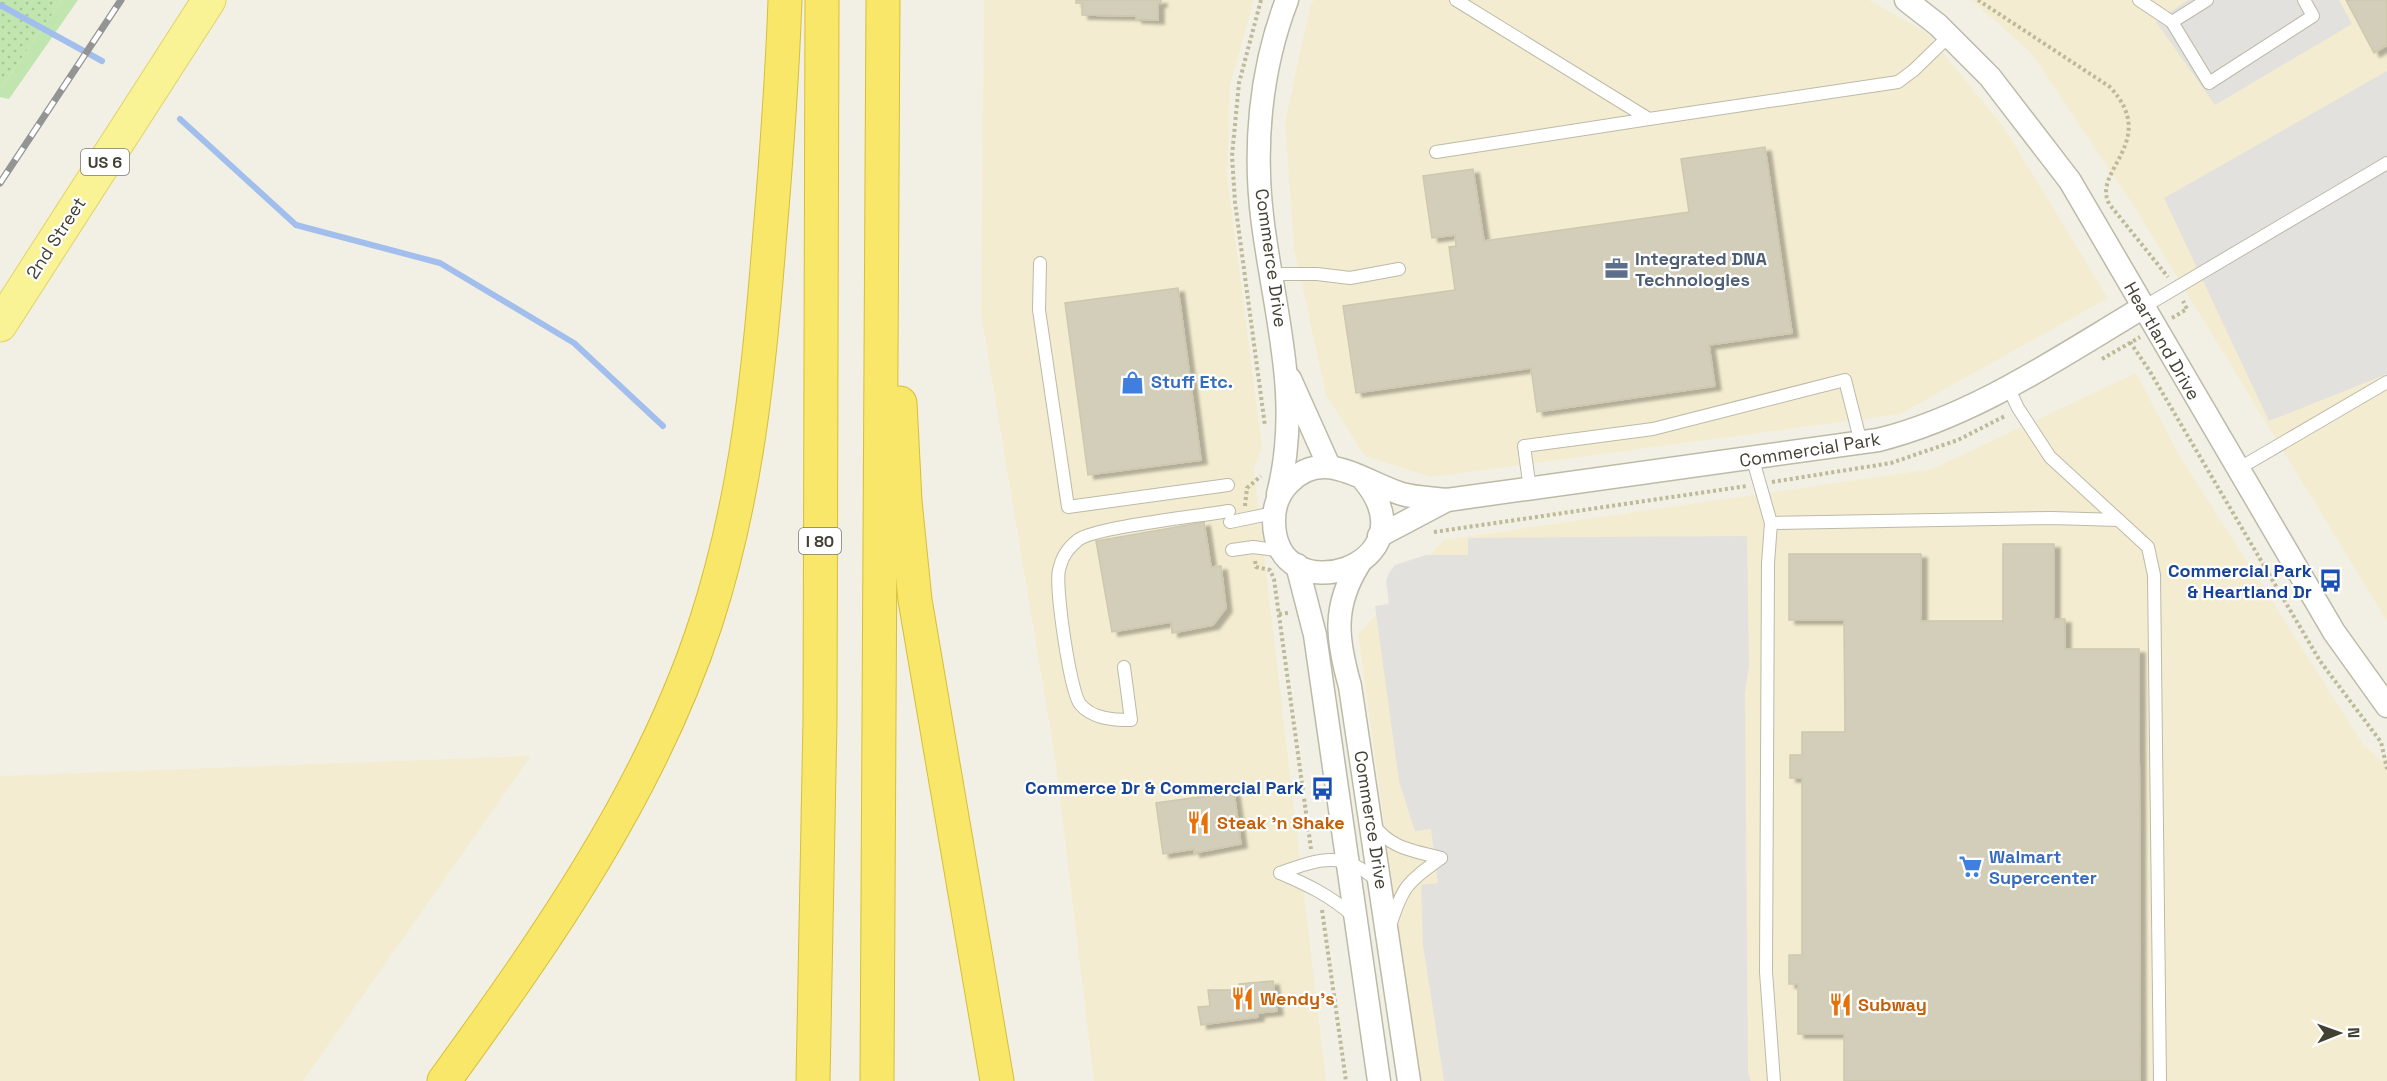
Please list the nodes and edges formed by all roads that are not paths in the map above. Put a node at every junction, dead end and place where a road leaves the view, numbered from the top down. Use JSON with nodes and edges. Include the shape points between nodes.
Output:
{"nodes":[{"id":1,"x":210,"y":0,"type":"edge"},
{"id":2,"x":785,"y":0,"type":"edge"},
{"id":3,"x":822,"y":0,"type":"edge"},
{"id":4,"x":883,"y":0,"type":"edge"},
{"id":5,"x":1287,"y":0,"type":"edge"},
{"id":6,"x":1456,"y":0,"type":"edge"},
{"id":7,"x":1906,"y":0,"type":"edge"},
{"id":8,"x":2139,"y":0,"type":"edge"},
{"id":9,"x":2207,"y":0,"type":"edge"},
{"id":10,"x":2304,"y":0,"type":"edge"},
{"id":11,"x":2172,"y":22,"type":"junction"},
{"id":12,"x":1949,"y":36,"type":"junction"},
{"id":13,"x":882,"y":110,"type":"junction"},
{"id":14,"x":1649,"y":119,"type":"junction"},
{"id":15,"x":1436,"y":152,"type":"dead end"},
{"id":16,"x":2387,"y":163,"type":"edge"},
{"id":17,"x":1040,"y":263,"type":"dead end"},
{"id":18,"x":1399,"y":269,"type":"dead end"},
{"id":19,"x":1271,"y":274,"type":"junction"},
{"id":20,"x":2142,"y":308,"type":"junction"},
{"id":21,"x":0,"y":325,"type":"edge"},
{"id":22,"x":1288,"y":375,"type":"junction"},
{"id":23,"x":2387,"y":382,"type":"edge"},
{"id":24,"x":2008,"y":387,"type":"junction"},
{"id":25,"x":1861,"y":443,"type":"junction"},
{"id":26,"x":1753,"y":459,"type":"junction"},
{"id":27,"x":1329,"y":466,"type":"junction"},
{"id":28,"x":2238,"y":470,"type":"junction"},
{"id":29,"x":1363,"y":479,"type":"junction"},
{"id":30,"x":1228,"y":485,"type":"dead end"},
{"id":31,"x":1530,"y":489,"type":"junction"},
{"id":32,"x":1447,"y":500,"type":"junction"},
{"id":33,"x":1274,"y":510,"type":"junction"},
{"id":34,"x":2119,"y":520,"type":"junction"},
{"id":35,"x":1771,"y":523,"type":"junction"},
{"id":36,"x":1379,"y":536,"type":"junction"},
{"id":37,"x":1232,"y":550,"type":"dead end"},
{"id":38,"x":1290,"y":558,"type":"junction"},
{"id":39,"x":1359,"y":564,"type":"junction"},
{"id":40,"x":1124,"y":667,"type":"dead end"},
{"id":41,"x":2387,"y":706,"type":"edge"},
{"id":42,"x":1371,"y":821,"type":"junction"},
{"id":43,"x":1346,"y":861,"type":"junction"},
{"id":44,"x":1380,"y":884,"type":"junction"},
{"id":45,"x":1355,"y":919,"type":"junction"},
{"id":46,"x":1388,"y":933,"type":"junction"},
{"id":47,"x":444,"y":1081,"type":"edge"},
{"id":48,"x":813,"y":1081,"type":"edge"},
{"id":49,"x":878,"y":1081,"type":"edge"},
{"id":50,"x":997,"y":1081,"type":"edge"},
{"id":51,"x":1380,"y":1081,"type":"edge"},
{"id":52,"x":1409,"y":1081,"type":"edge"},
{"id":53,"x":1774,"y":1081,"type":"edge"},
{"id":54,"x":2160,"y":1081,"type":"edge"}],
"edges":[{"from":1,"to":21,"type":"main road","name":"2nd Street","number":"US 6"},
{"from":2,"to":47,"type":"highway","via":[[776,166],[752,421],[730,542],[705,625],[674,703],[599,853],[530,963]]},
{"from":3,"to":48,"type":"highway","number":"I 80","via":[[820,708]]},
{"from":4,"to":13,"type":"highway"},
{"from":5,"to":19,"type":"street","name":"Commerce Drive","via":[[1267,64],[1261,119],[1259,166]]},
{"from":6,"to":14,"type":"lane"},
{"from":7,"to":12,"type":"street","name":"Heartland Drive"},
{"from":8,"to":11,"type":"lane"},
{"from":9,"to":11,"type":"lane"},
{"from":10,"to":11,"type":"lane","via":[[2313,16],[2209,83]]},
{"from":12,"to":14,"type":"lane","via":[[1898,82]]},
{"from":12,"to":20,"type":"street","name":"Heartland Drive","via":[[1990,77],[2070,182]]},
{"from":13,"to":49,"type":"highway"},
{"from":13,"to":50,"type":"highway","via":[[905,501],[915,600]]},
{"from":14,"to":15,"type":"lane"},
{"from":16,"to":20,"type":"lane"},
{"from":17,"to":30,"type":"lane","via":[[1039,310],[1068,507]]},
{"from":18,"to":19,"type":"lane","via":[[1350,278]]},
{"from":19,"to":22,"type":"street","name":"Commerce Drive"},
{"from":20,"to":24,"type":"street","name":"Commercial Park"},
{"from":20,"to":28,"type":"street","name":"Heartland Drive"},
{"from":22,"to":27,"type":"street"},
{"from":22,"to":33,"type":"street","via":[[1287,459]]},
{"from":23,"to":28,"type":"lane"},
{"from":24,"to":25,"type":"street","name":"Commercial Park","via":[[1911,432]]},
{"from":24,"to":34,"type":"lane","via":[[2050,457]]},
{"from":25,"to":26,"type":"street","name":"Commercial Park"},
{"from":25,"to":31,"type":"lane","via":[[1845,380],[1653,429],[1524,446]]},
{"from":26,"to":31,"type":"street","name":"Commercial Park"},
{"from":26,"to":35,"type":"lane"},
{"from":27,"to":29,"type":"street"},
{"from":27,"to":33,"type":"street","via":[[1311,468],[1295,477],[1282,490]]},
{"from":28,"to":41,"type":"street","name":"Heartland Drive","via":[[2334,632]]},
{"from":29,"to":32,"type":"street","via":[[1403,494]]},
{"from":29,"to":36,"type":"street","via":[[1379,505]]},
{"from":31,"to":32,"type":"street","name":"Commercial Park"},
{"from":32,"to":36,"type":"street"},
{"from":33,"to":38,"type":"street","via":[[1274,527]]},
{"from":33,"to":40,"type":"lane","via":[[1089,534],[1065,552],[1058,573],[1060,601],[1073,691],[1081,705],[1110,720],[1131,720]]},
{"from":34,"to":35,"type":"lane"},
{"from":34,"to":54,"type":"lane","via":[[2148,547],[2154,574]]},
{"from":35,"to":53,"type":"lane","via":[[1766,972]]},
{"from":36,"to":39,"type":"street"},
{"from":37,"to":38,"type":"lane","via":[[1252,547]]},
{"from":38,"to":39,"type":"street","via":[[1312,572],[1328,574],[1344,572]]},
{"from":38,"to":43,"type":"street","name":"Commerce Drive","via":[[1315,635]]},
{"from":39,"to":42,"type":"street","name":"Commerce Drive","via":[[1348,581],[1338,634]]},
{"from":42,"to":44,"type":"street","name":"Commerce Drive"},
{"from":42,"to":46,"type":"lane","via":[[1391,843],[1441,858],[1407,883],[1399,895]]},
{"from":43,"to":44,"type":"lane","via":[[1365,870]]},
{"from":43,"to":45,"type":"street","name":"Commerce Drive"},
{"from":43,"to":45,"type":"lane","via":[[1313,861],[1280,873],[1327,895]]},
{"from":44,"to":46,"type":"street","name":"Commerce Drive"},
{"from":45,"to":51,"type":"street","name":"Commerce Drive"},
{"from":46,"to":52,"type":"street","name":"Commerce Drive"}]}
